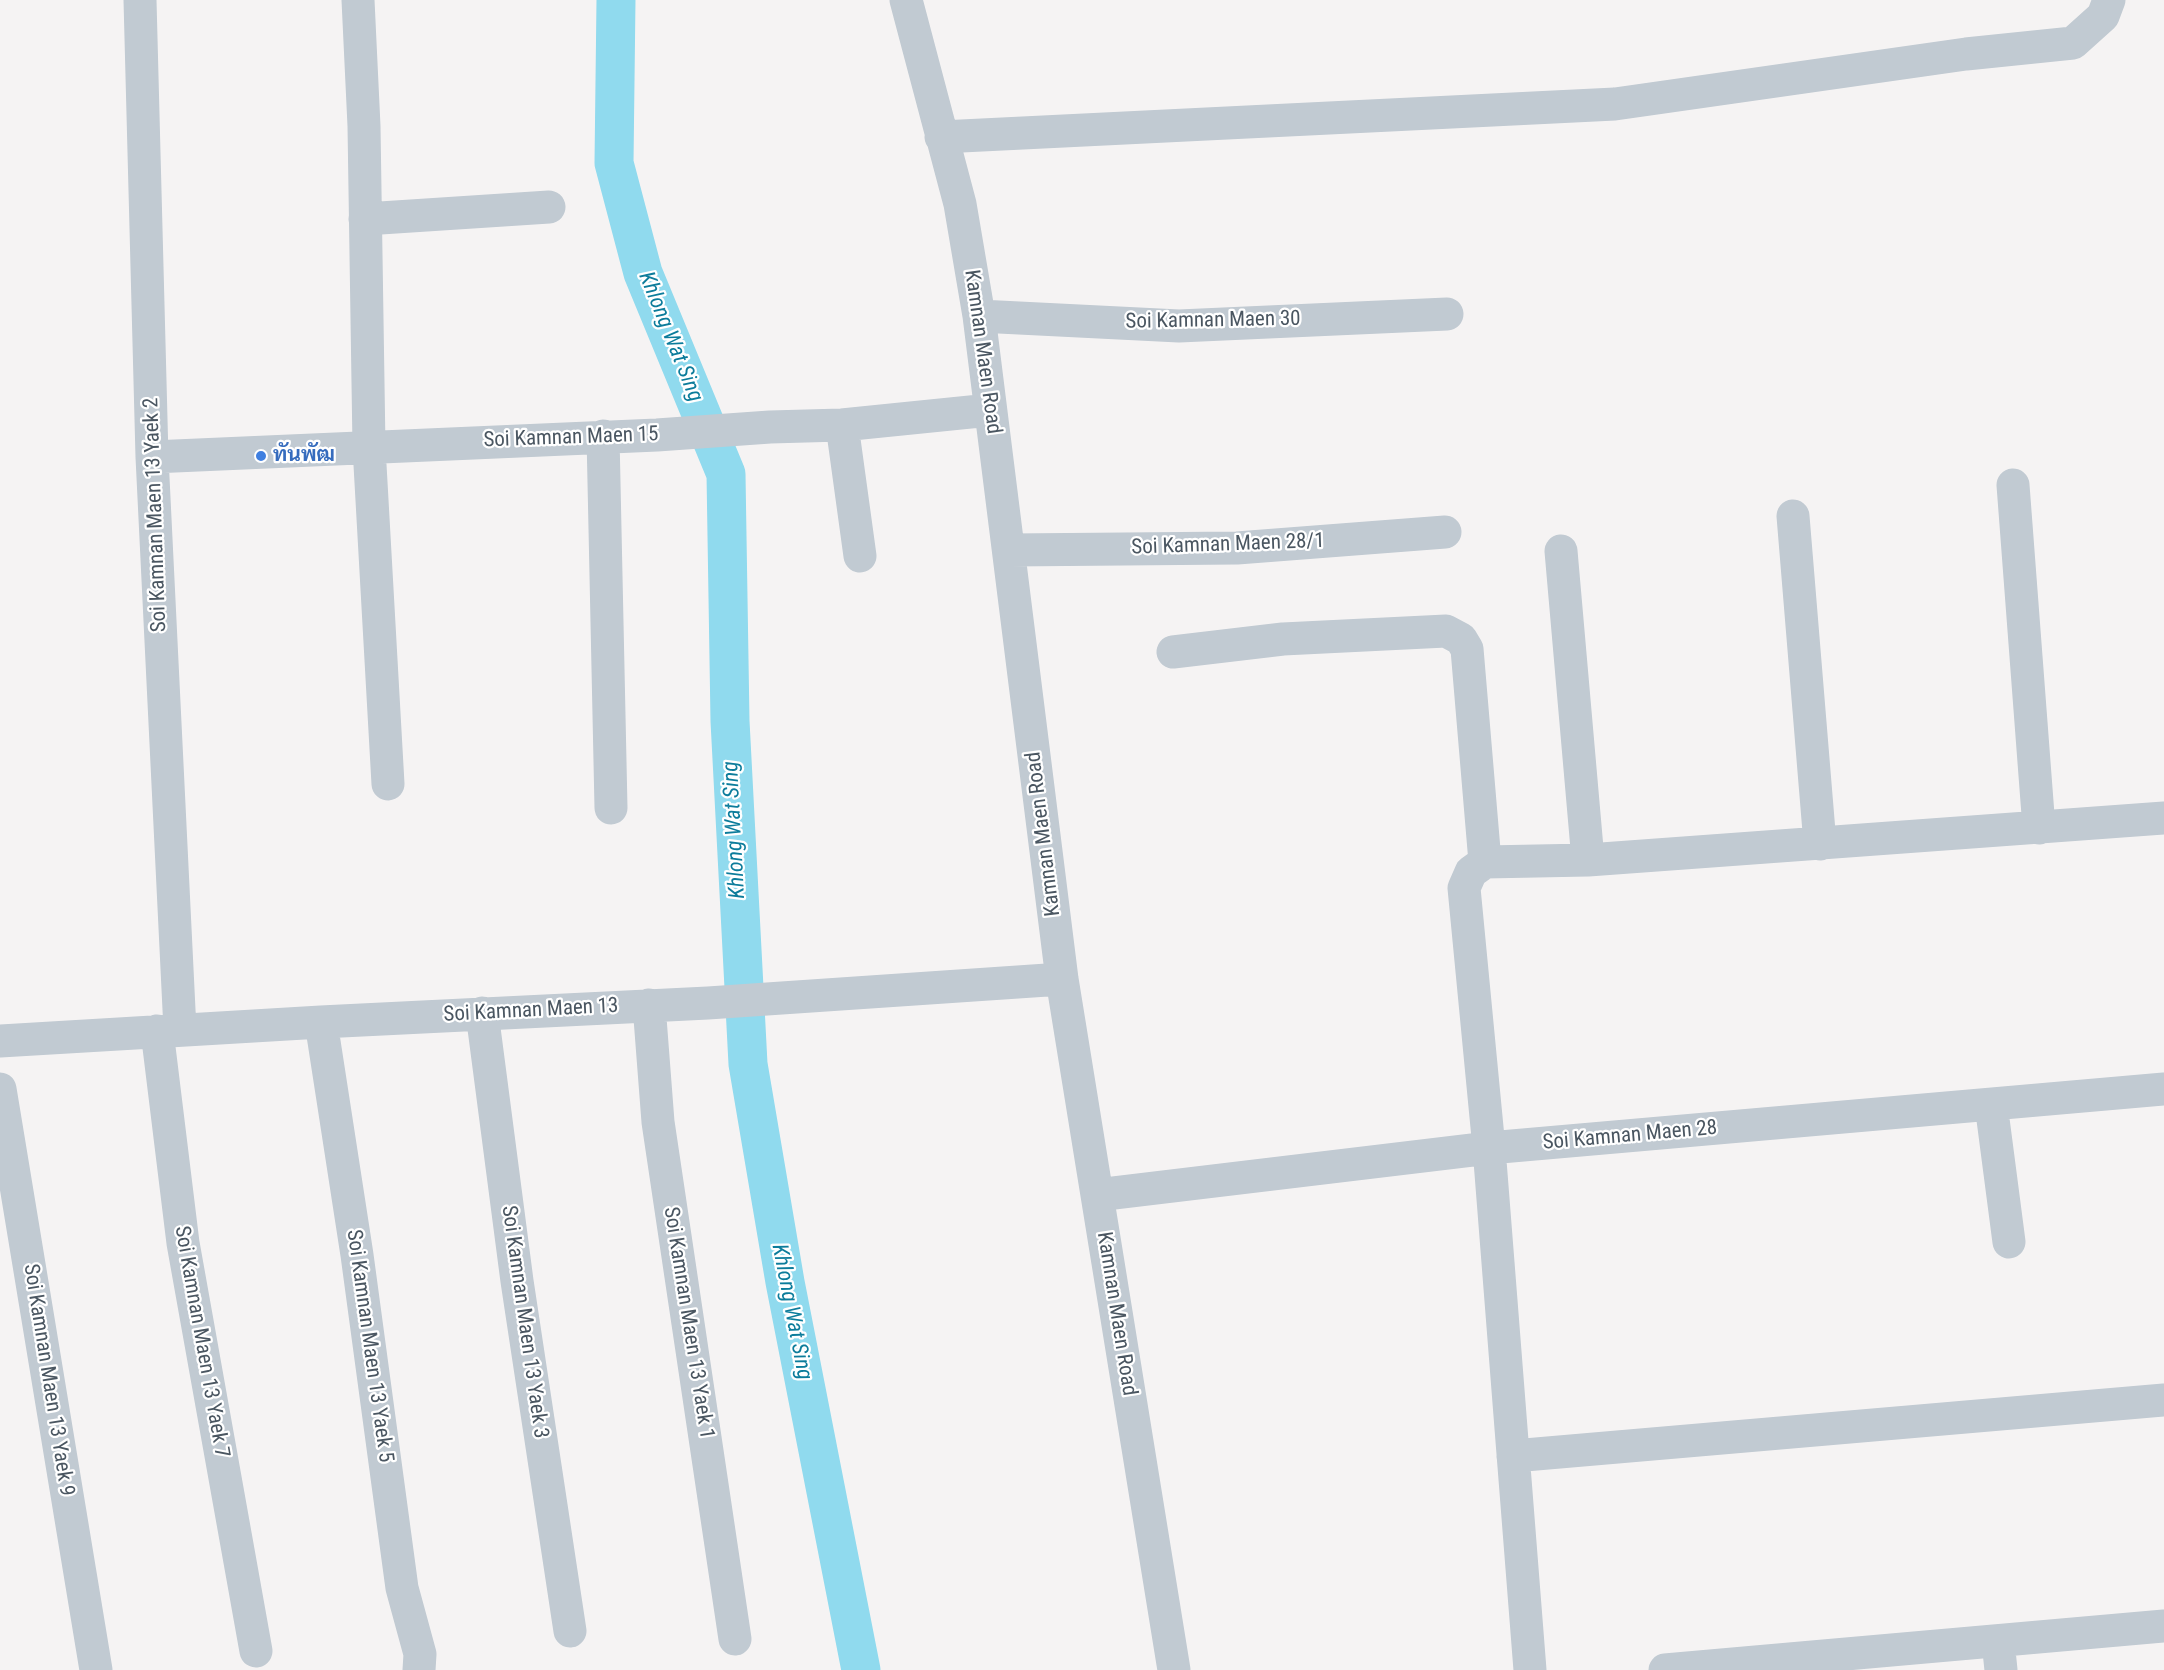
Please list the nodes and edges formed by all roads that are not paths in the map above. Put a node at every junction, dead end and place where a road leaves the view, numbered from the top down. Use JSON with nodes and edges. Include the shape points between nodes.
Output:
{"nodes":[{"id":1,"x":358,"y":0,"type":"edge"},
{"id":2,"x":906,"y":0,"type":"edge"},
{"id":3,"x":2109,"y":0,"type":"edge"},
{"id":4,"x":147,"y":1,"type":"edge"},
{"id":5,"x":942,"y":137,"type":"junction"},
{"id":6,"x":549,"y":207,"type":"dead end"},
{"id":7,"x":365,"y":219,"type":"junction"},
{"id":8,"x":1447,"y":314,"type":"dead end"},
{"id":9,"x":979,"y":316,"type":"junction"},
{"id":10,"x":990,"y":410,"type":"junction"},
{"id":11,"x":842,"y":425,"type":"junction"},
{"id":12,"x":603,"y":436,"type":"junction"},
{"id":13,"x":369,"y":447,"type":"junction"},
{"id":14,"x":152,"y":457,"type":"junction"},
{"id":15,"x":2013,"y":485,"type":"dead end"},
{"id":16,"x":1793,"y":516,"type":"dead end"},
{"id":17,"x":1445,"y":532,"type":"dead end"},
{"id":18,"x":1010,"y":550,"type":"junction"},
{"id":19,"x":1561,"y":551,"type":"dead end"},
{"id":20,"x":860,"y":556,"type":"dead end"},
{"id":21,"x":1173,"y":652,"type":"dead end"},
{"id":22,"x":388,"y":784,"type":"dead end"},
{"id":23,"x":611,"y":808,"type":"dead end"},
{"id":24,"x":2164,"y":818,"type":"edge"},
{"id":25,"x":2039,"y":828,"type":"junction"},
{"id":26,"x":1820,"y":844,"type":"junction"},
{"id":27,"x":1588,"y":860,"type":"junction"},
{"id":28,"x":1485,"y":862,"type":"junction"},
{"id":29,"x":1062,"y":979,"type":"junction"},
{"id":30,"x":648,"y":1005,"type":"junction"},
{"id":31,"x":482,"y":1013,"type":"junction"},
{"id":32,"x":321,"y":1022,"type":"junction"},
{"id":33,"x":168,"y":1030,"type":"junction"},
{"id":34,"x":0,"y":1041,"type":"edge"},
{"id":35,"x":0,"y":1089,"type":"edge"},
{"id":36,"x":2164,"y":1089,"type":"edge"},
{"id":37,"x":1991,"y":1104,"type":"junction"},
{"id":38,"x":1489,"y":1148,"type":"junction"},
{"id":39,"x":1097,"y":1195,"type":"junction"},
{"id":40,"x":2009,"y":1242,"type":"dead end"},
{"id":41,"x":2164,"y":1400,"type":"edge"},
{"id":42,"x":1513,"y":1456,"type":"junction"},
{"id":43,"x":2164,"y":1626,"type":"edge"},
{"id":44,"x":570,"y":1631,"type":"dead end"},
{"id":45,"x":735,"y":1640,"type":"dead end"},
{"id":46,"x":256,"y":1651,"type":"dead end"},
{"id":47,"x":2000,"y":1655,"type":"edge"},
{"id":48,"x":1770,"y":1665,"type":"edge"},
{"id":49,"x":96,"y":1670,"type":"edge"},
{"id":50,"x":419,"y":1670,"type":"edge"},
{"id":51,"x":1174,"y":1670,"type":"edge"},
{"id":52,"x":1530,"y":1670,"type":"edge"},
{"id":53,"x":1665,"y":1670,"type":"edge"}],
"edges":[{"from":1,"to":7,"type":"street"},
{"from":2,"to":5,"type":"street","name":"Kamnan Maen Road"},
{"from":3,"to":5,"type":"street","via":[[2103,16],[2073,43],[1966,54],[1615,104]]},
{"from":4,"to":14,"type":"street","name":"Soi Kamnan Maen 13 Yaek 2"},
{"from":5,"to":9,"type":"street","name":"Kamnan Maen Road","via":[[960,204]]},
{"from":6,"to":7,"type":"street"},
{"from":7,"to":13,"type":"street"},
{"from":8,"to":9,"type":"street","name":"Soi Kamnan Maen 30","via":[[1179,326]]},
{"from":9,"to":10,"type":"street","name":"Kamnan Maen Road"},
{"from":10,"to":11,"type":"street","name":"Soi Kamnan Maen 15"},
{"from":10,"to":18,"type":"street","name":"Kamnan Maen Road"},
{"from":11,"to":12,"type":"street","name":"Soi Kamnan Maen 15"},
{"from":11,"to":20,"type":"street"},
{"from":12,"to":13,"type":"street","name":"Soi Kamnan Maen 15"},
{"from":12,"to":23,"type":"street"},
{"from":13,"to":14,"type":"street","name":"Soi Kamnan Maen 15"},
{"from":13,"to":22,"type":"street"},
{"from":14,"to":33,"type":"street","name":"Soi Kamnan Maen 13 Yaek 2"},
{"from":15,"to":25,"type":"street"},
{"from":16,"to":26,"type":"street"},
{"from":17,"to":18,"type":"street","name":"Soi Kamnan Maen 28/1","via":[[1237,548]]},
{"from":18,"to":29,"type":"street","name":"Kamnan Maen Road"},
{"from":19,"to":27,"type":"street"},
{"from":21,"to":28,"type":"street","via":[[1283,639],[1446,631],[1461,639],[1467,649]]},
{"from":24,"to":25,"type":"street"},
{"from":25,"to":26,"type":"street"},
{"from":26,"to":27,"type":"street"},
{"from":27,"to":28,"type":"street"},
{"from":28,"to":38,"type":"street","via":[[1471,872],[1464,888]]},
{"from":29,"to":30,"type":"street","name":"Soi Kamnan Maen 13"},
{"from":29,"to":39,"type":"street","name":"Kamnan Maen Road"},
{"from":30,"to":31,"type":"street","name":"Soi Kamnan Maen 13"},
{"from":30,"to":45,"type":"street","name":"Soi Kamnan Maen 13 Yaek 1","via":[[658,1122]]},
{"from":31,"to":32,"type":"street","name":"Soi Kamnan Maen 13"},
{"from":31,"to":44,"type":"street","name":"Soi Kamnan Maen 13 Yaek 3"},
{"from":32,"to":33,"type":"street","name":"Soi Kamnan Maen 13"},
{"from":32,"to":50,"type":"street","name":"Soi Kamnan Maen 13 Yaek 5","via":[[402,1588],[420,1654]]},
{"from":33,"to":34,"type":"street","name":"Soi Kamnan Maen 13"},
{"from":33,"to":46,"type":"street","name":"Soi Kamnan Maen 13 Yaek 7","via":[[183,1243]]},
{"from":35,"to":49,"type":"street","name":"Soi Kamnan Maen 13 Yaek 9"},
{"from":36,"to":37,"type":"street","name":"Soi Kamnan Maen 28"},
{"from":37,"to":38,"type":"street","name":"Soi Kamnan Maen 28"},
{"from":37,"to":40,"type":"street"},
{"from":38,"to":39,"type":"street","name":"Soi Kamnan Maen 28"},
{"from":38,"to":42,"type":"street"},
{"from":39,"to":51,"type":"street","name":"Kamnan Maen Road"},
{"from":41,"to":42,"type":"street"},
{"from":42,"to":52,"type":"street"},
{"from":43,"to":47,"type":"street"},
{"from":47,"to":48,"type":"street"},
{"from":48,"to":53,"type":"street"}]}
